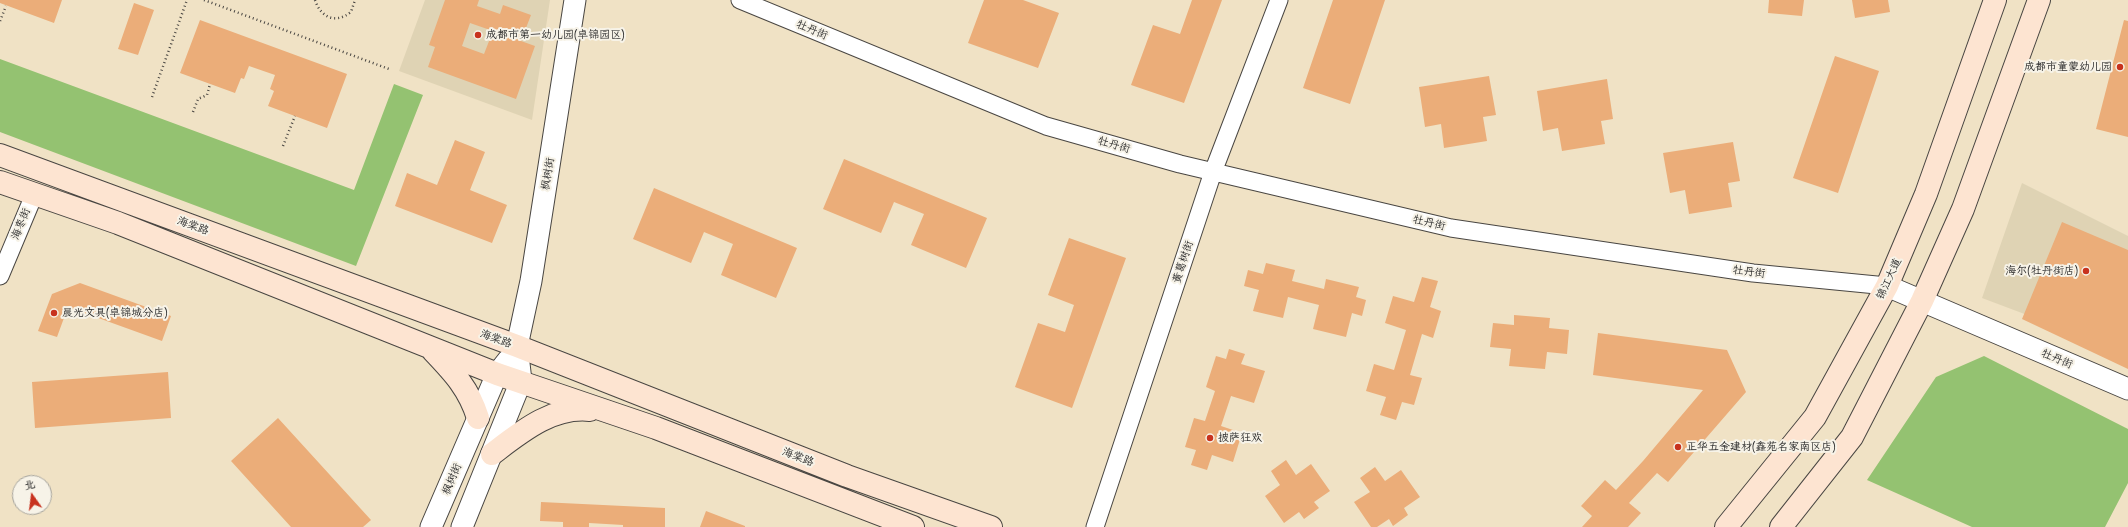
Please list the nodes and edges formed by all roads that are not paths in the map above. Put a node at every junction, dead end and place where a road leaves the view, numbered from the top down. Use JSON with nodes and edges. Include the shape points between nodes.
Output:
{"nodes":[{"id":1,"x":575,"y":0,"type":"edge"},
{"id":2,"x":740,"y":0,"type":"edge"},
{"id":3,"x":1279,"y":0,"type":"edge"},
{"id":4,"x":1995,"y":0,"type":"edge"},
{"id":5,"x":2039,"y":0,"type":"edge"},
{"id":6,"x":0,"y":155,"type":"edge"},
{"id":7,"x":1213,"y":172,"type":"junction"},
{"id":8,"x":0,"y":182,"type":"edge"},
{"id":9,"x":34,"y":194,"type":"junction"},
{"id":10,"x":0,"y":276,"type":"edge"},
{"id":11,"x":1887,"y":286,"type":"junction"},
{"id":12,"x":1922,"y":301,"type":"junction"},
{"id":13,"x":428,"y":346,"type":"junction"},
{"id":14,"x":517,"y":346,"type":"junction"},
{"id":15,"x":497,"y":374,"type":"junction"},
{"id":16,"x":521,"y":381,"type":"junction"},
{"id":17,"x":2128,"y":389,"type":"edge"},
{"id":18,"x":613,"y":413,"type":"junction"},
{"id":19,"x":478,"y":418,"type":"junction"},
{"id":20,"x":492,"y":454,"type":"junction"},
{"id":21,"x":431,"y":527,"type":"edge"},
{"id":22,"x":462,"y":527,"type":"edge"},
{"id":23,"x":913,"y":527,"type":"edge"},
{"id":24,"x":991,"y":527,"type":"edge"},
{"id":25,"x":1094,"y":527,"type":"edge"},
{"id":26,"x":1726,"y":527,"type":"edge"},
{"id":27,"x":1781,"y":527,"type":"edge"}],
"edges":[{"from":1,"to":14,"type":"street","name":"枫树街","via":[[531,281]]},
{"from":2,"to":7,"type":"street","name":"牡丹街","via":[[1046,126]]},
{"from":3,"to":7,"type":"street","name":"黄葛树街"},
{"from":4,"to":11,"type":"main road","name":"锦江大道","via":[[1926,194]]},
{"from":5,"to":12,"type":"main road","via":[[1963,209]]},
{"from":6,"to":14,"type":"main road","name":"海棠路"},
{"from":7,"to":11,"type":"street","name":"牡丹街","via":[[1452,228],[1753,273]]},
{"from":7,"to":25,"type":"street","name":"黄葛树街"},
{"from":8,"to":9,"type":"main road"},
{"from":9,"to":10,"type":"street","name":"海枣街"},
{"from":9,"to":13,"type":"main road","via":[[118,223]]},
{"from":11,"to":12,"type":"street","name":"牡丹街"},
{"from":11,"to":26,"type":"main road","name":"锦江大道","via":[[1815,417]]},
{"from":12,"to":17,"type":"street","name":"牡丹街"},
{"from":12,"to":27,"type":"main road","via":[[1852,437]]},
{"from":13,"to":15,"type":"main road"},
{"from":13,"to":19,"type":"main road","via":[[467,391]]},
{"from":14,"to":15,"type":"street","name":"枫树街"},
{"from":14,"to":16,"type":"street","name":"枫树街"},
{"from":14,"to":24,"type":"main road","name":"海棠路","via":[[847,476]]},
{"from":15,"to":16,"type":"main road"},
{"from":15,"to":19,"type":"street","name":"枫树街"},
{"from":16,"to":18,"type":"main road"},
{"from":16,"to":20,"type":"street","name":"枫树街"},
{"from":18,"to":20,"type":"main road","via":[[571,410],[556,413],[538,422]]},
{"from":18,"to":23,"type":"main road"},
{"from":19,"to":21,"type":"street","name":"枫树街"},
{"from":20,"to":22,"type":"street","name":"枫树街"}]}
